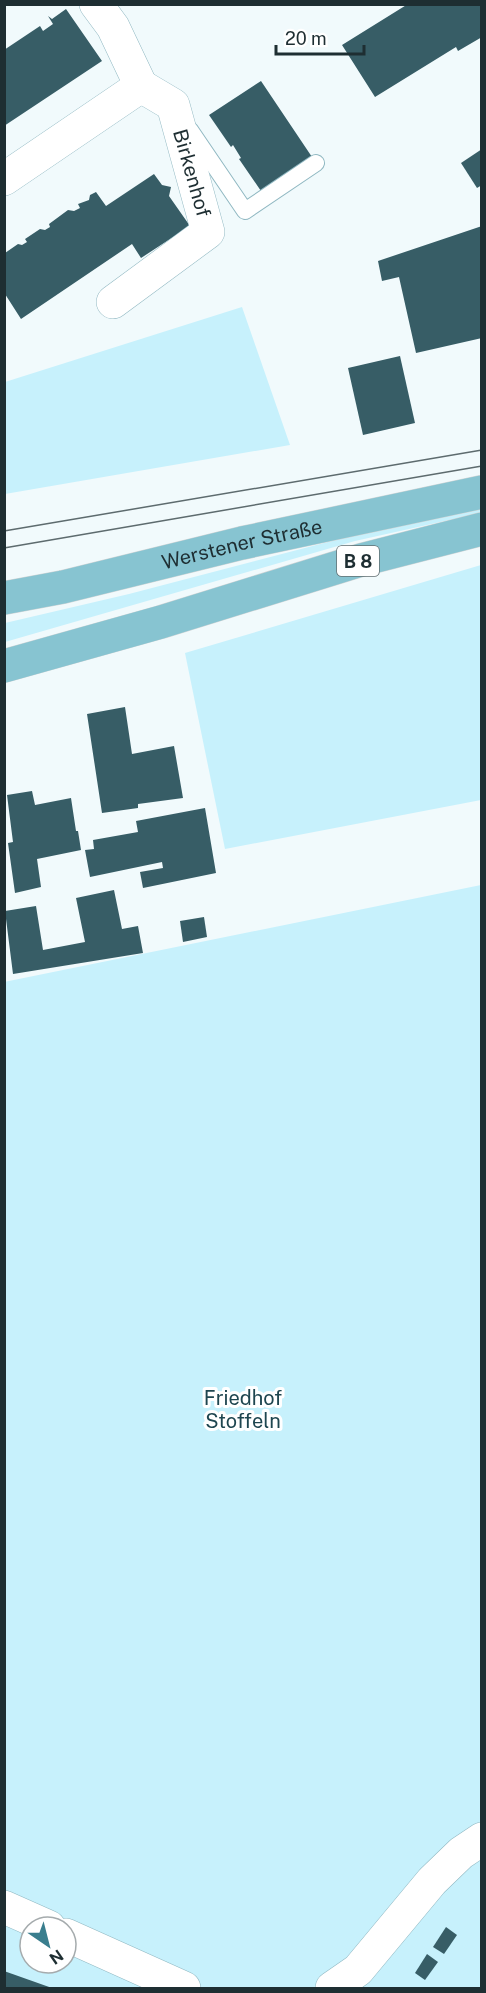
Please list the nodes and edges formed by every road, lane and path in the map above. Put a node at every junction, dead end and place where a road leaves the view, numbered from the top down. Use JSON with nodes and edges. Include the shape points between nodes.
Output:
{"nodes":[{"id":1,"x":96,"y":4,"type":"edge"},
{"id":2,"x":141,"y":86,"type":"junction"},
{"id":3,"x":173,"y":105,"type":"junction"},
{"id":4,"x":316,"y":163,"type":"dead end"},
{"id":5,"x":4,"y":179,"type":"edge"},
{"id":6,"x":113,"y":302,"type":"dead end"},
{"id":7,"x":482,"y":492,"type":"edge"},
{"id":8,"x":482,"y":529,"type":"edge"},
{"id":9,"x":4,"y":598,"type":"edge"},
{"id":10,"x":161,"y":622,"type":"junction"},
{"id":11,"x":4,"y":666,"type":"edge"},
{"id":12,"x":4,"y":683,"type":"edge"},
{"id":13,"x":482,"y":1839,"type":"edge"},
{"id":14,"x":4,"y":1907,"type":"edge"},
{"id":15,"x":22,"y":1915,"type":"edge"},
{"id":16,"x":78,"y":1940,"type":"edge"},
{"id":17,"x":184,"y":1989,"type":"edge"},
{"id":18,"x":332,"y":1989,"type":"edge"}],
"edges":[{"from":1,"to":2,"type":"street","via":[[113,27]]},
{"from":2,"to":3,"type":"street","name":"Birkenhof"},
{"from":2,"to":5,"type":"street"},
{"from":3,"to":4,"type":"lane","via":[[245,211]]},
{"from":3,"to":6,"type":"street","name":"Birkenhof","via":[[208,232]]},
{"from":7,"to":9,"type":"main road","name":"Werstener Straße","number":"B 8"},
{"from":8,"to":10,"type":"main road","number":"B 8","via":[[361,560]]},
{"from":10,"to":11,"type":"main road","number":"B 8"},
{"from":10,"to":12,"type":"street","via":[[78,659]]},
{"from":13,"to":18,"type":"street","via":[[432,1881],[358,1970]]},
{"from":14,"to":15,"type":"street"},
{"from":16,"to":17,"type":"street"}]}
